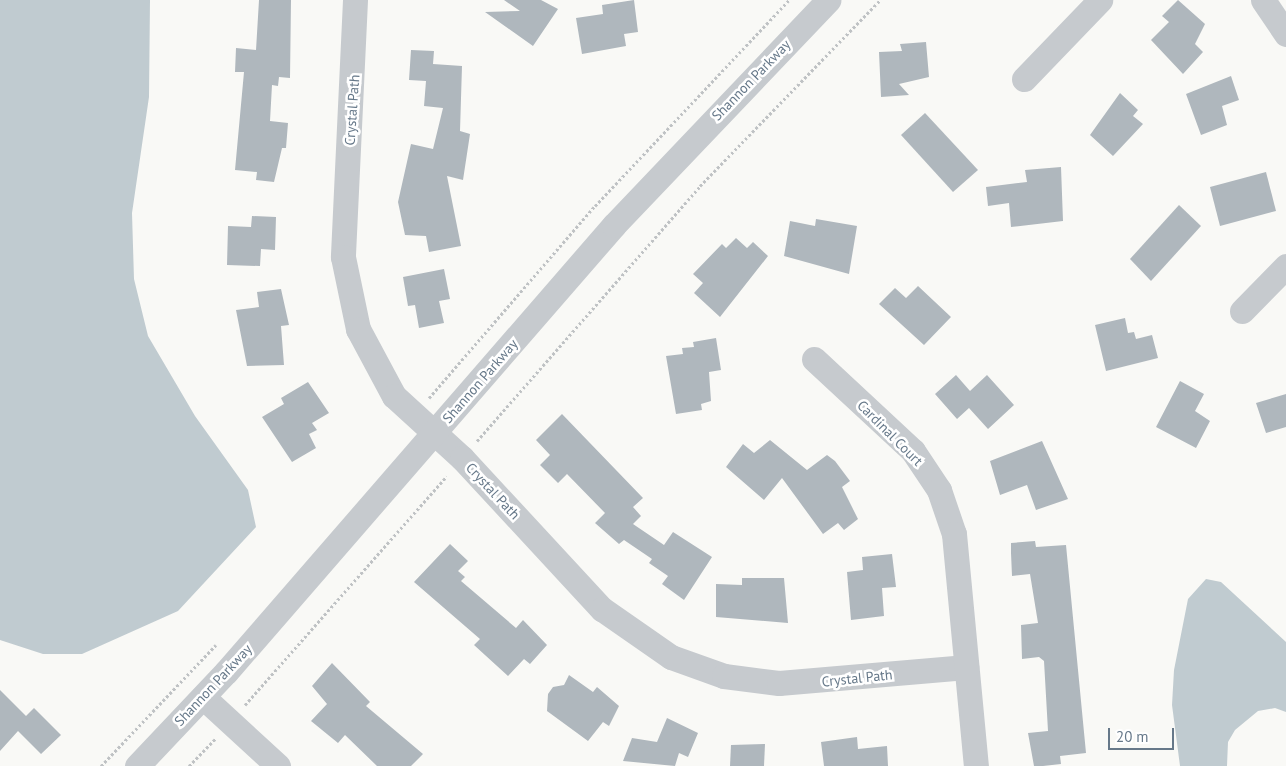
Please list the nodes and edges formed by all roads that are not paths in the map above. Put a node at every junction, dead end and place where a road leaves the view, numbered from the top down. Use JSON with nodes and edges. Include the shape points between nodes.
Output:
{"nodes":[{"id":1,"x":355,"y":0,"type":"edge"},
{"id":2,"x":828,"y":0,"type":"edge"},
{"id":3,"x":1100,"y":0,"type":"edge"},
{"id":4,"x":1264,"y":0,"type":"edge"},
{"id":5,"x":1286,"y":34,"type":"edge"},
{"id":6,"x":1024,"y":79,"type":"dead end"},
{"id":7,"x":1286,"y":266,"type":"edge"},
{"id":8,"x":1242,"y":311,"type":"dead end"},
{"id":9,"x":814,"y":359,"type":"dead end"},
{"id":10,"x":435,"y":433,"type":"junction"},
{"id":11,"x":966,"y":667,"type":"junction"},
{"id":12,"x":204,"y":697,"type":"junction"},
{"id":13,"x":137,"y":766,"type":"edge"},
{"id":14,"x":278,"y":766,"type":"edge"},
{"id":15,"x":976,"y":766,"type":"edge"}],
"edges":[{"from":1,"to":10,"type":"street","name":"Crystal Path","via":[[353,111],[343,230],[346,283],[358,329],[380,374],[394,396]]},
{"from":2,"to":10,"type":"street","name":"Shannon Parkway","via":[[614,225]]},
{"from":3,"to":6,"type":"street"},
{"from":4,"to":5,"type":"street"},
{"from":7,"to":8,"type":"street"},
{"from":9,"to":11,"type":"street","name":"Cardinal Court","via":[[913,451],[939,490],[954,534]]},
{"from":10,"to":11,"type":"street","name":"Crystal Path","via":[[602,609],[646,643],[696,668],[779,683]]},
{"from":10,"to":12,"type":"street","name":"Shannon Parkway"},
{"from":11,"to":15,"type":"street","name":"Cardinal Court"},
{"from":12,"to":13,"type":"street","name":"Shannon Parkway"},
{"from":12,"to":14,"type":"street"}]}
